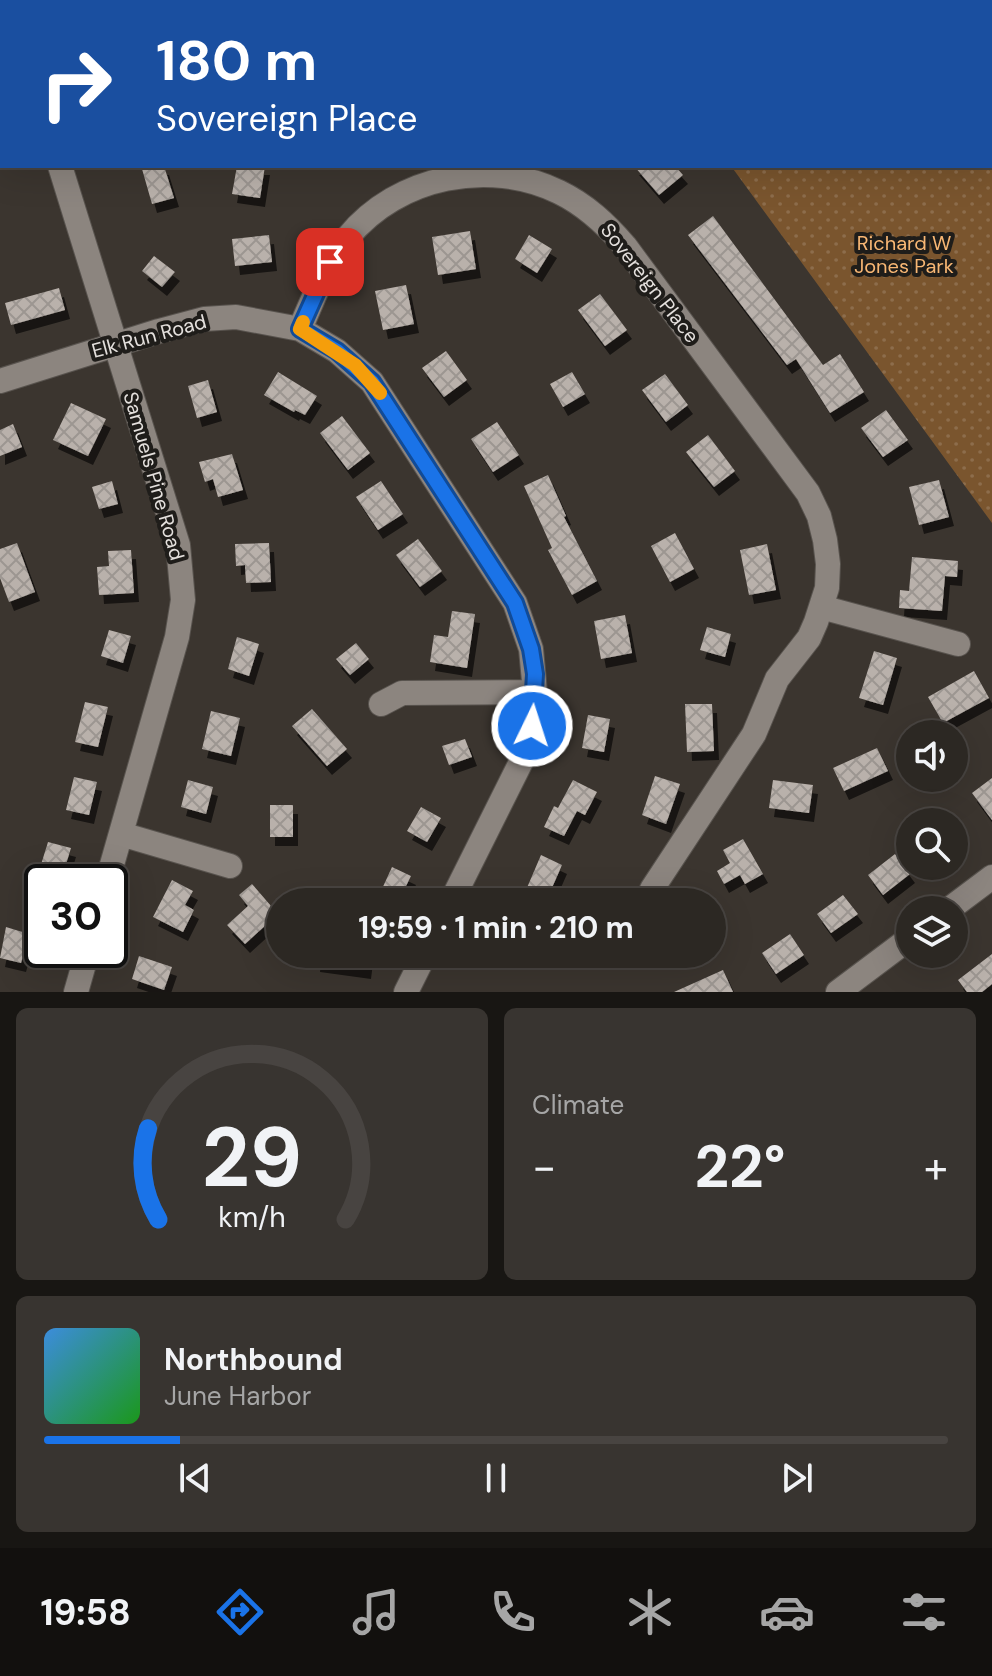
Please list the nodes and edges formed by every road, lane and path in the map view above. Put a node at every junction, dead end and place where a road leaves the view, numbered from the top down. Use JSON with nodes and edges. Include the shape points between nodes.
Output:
{"nodes":[{"id":1,"x":61,"y":168,"type":"edge"},
{"id":2,"x":300,"y":329,"type":"junction"},
{"id":3,"x":115,"y":345,"type":"junction"},
{"id":4,"x":0,"y":381,"type":"edge"},
{"id":5,"x":821,"y":607,"type":"junction"},
{"id":6,"x":958,"y":644,"type":"dead end"},
{"id":7,"x":535,"y":692,"type":"junction"},
{"id":8,"x":381,"y":704,"type":"dead end"},
{"id":9,"x":121,"y":834,"type":"junction"},
{"id":10,"x":112,"y":864,"type":"edge"},
{"id":11,"x":230,"y":866,"type":"dead end"},
{"id":12,"x":992,"y":877,"type":"edge"},
{"id":13,"x":458,"y":888,"type":"edge"},
{"id":14,"x":653,"y":888,"type":"edge"},
{"id":15,"x":967,"y":896,"type":"edge"},
{"id":16,"x":896,"y":948,"type":"edge"},
{"id":17,"x":83,"y":968,"type":"edge"},
{"id":18,"x":418,"y":968,"type":"edge"},
{"id":19,"x":76,"y":992,"type":"edge"},
{"id":20,"x":406,"y":992,"type":"edge"},
{"id":21,"x":838,"y":992,"type":"edge"}],
"edges":[{"from":1,"to":3,"type":"street","name":"Samuels Pine Road"},
{"from":2,"to":3,"type":"street","name":"Elk Run Road","via":[[220,318]]},
{"from":2,"to":5,"type":"street","name":"Sovereign Place","via":[[325,272],[348,237],[405,192],[433,181],[484,174],[559,192],[595,216],[625,246],[808,493],[827,552]]},
{"from":2,"to":7,"type":"street","name":"Elk Run Road","via":[[355,365],[387,401],[515,603],[531,649]]},
{"from":3,"to":4,"type":"street","name":"Elk Run Road"},
{"from":3,"to":9,"type":"street","name":"Samuels Pine Road","via":[[178,545],[183,582],[177,637]]},
{"from":5,"to":6,"type":"street"},
{"from":5,"to":14,"type":"street","name":"Sovereign Place","via":[[809,638],[777,679],[754,734]]},
{"from":7,"to":8,"type":"street","via":[[402,693]]},
{"from":7,"to":13,"type":"street","name":"Elk Run Road","via":[[523,758]]},
{"from":9,"to":10,"type":"street","name":"Samuels Pine Road"},
{"from":9,"to":11,"type":"street"},
{"from":12,"to":15,"type":"street"},
{"from":16,"to":21,"type":"street"},
{"from":17,"to":19,"type":"street"},
{"from":18,"to":20,"type":"street"}]}
